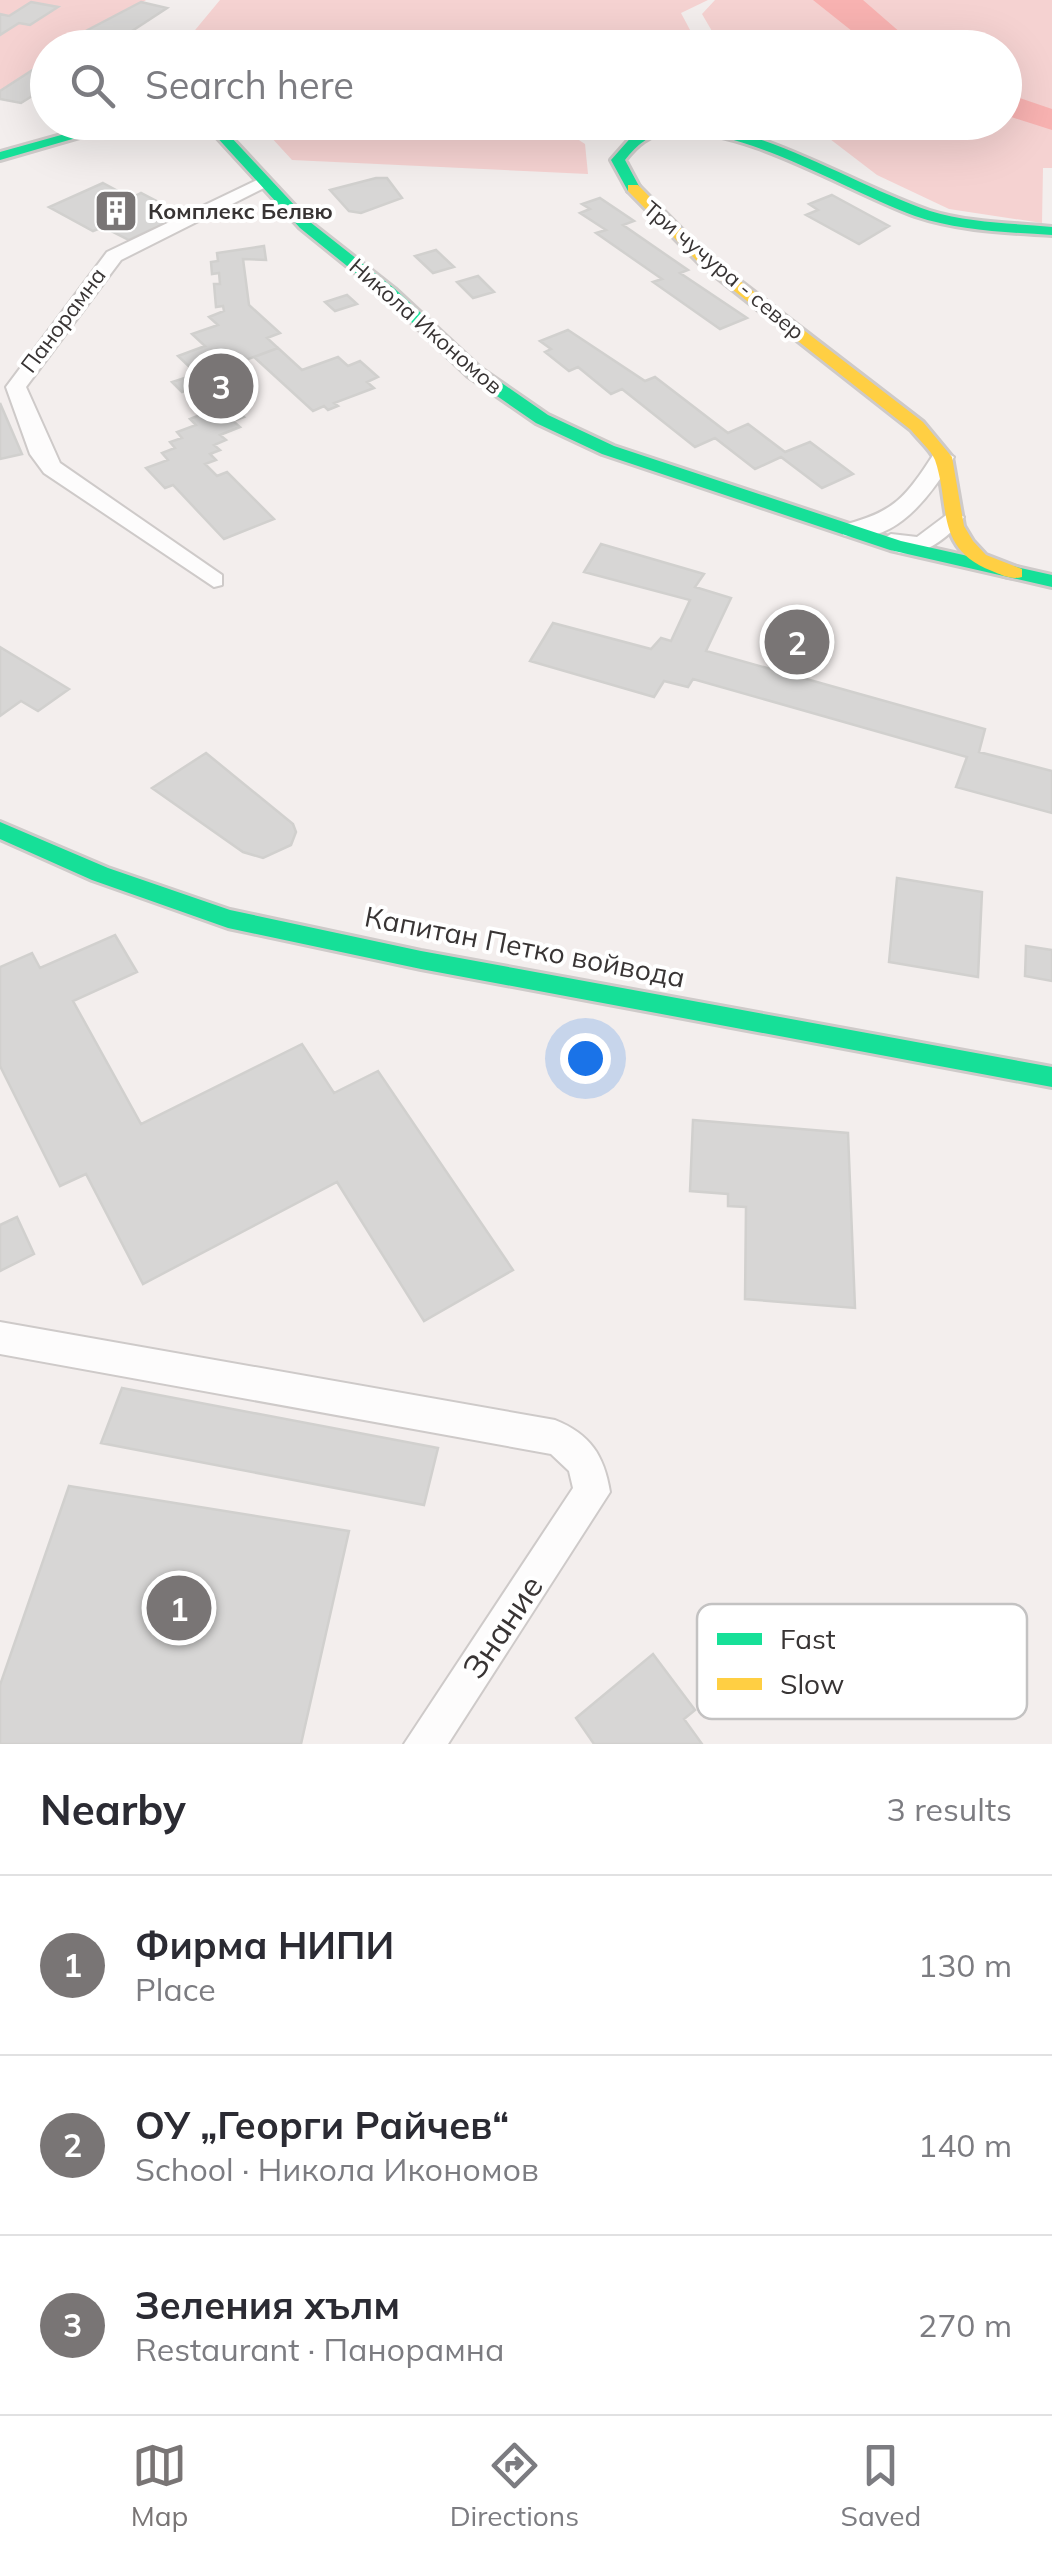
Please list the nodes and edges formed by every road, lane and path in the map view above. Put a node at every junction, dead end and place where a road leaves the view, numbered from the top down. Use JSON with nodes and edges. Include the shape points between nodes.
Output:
{"nodes":[{"id":1,"x":59,"y":140,"type":"edge"},
{"id":2,"x":226,"y":140,"type":"edge"},
{"id":3,"x":639,"y":140,"type":"edge"},
{"id":4,"x":740,"y":140,"type":"edge"},
{"id":5,"x":0,"y":156,"type":"edge"},
{"id":6,"x":264,"y":182,"type":"junction"},
{"id":7,"x":1052,"y":231,"type":"edge"},
{"id":8,"x":943,"y":457,"type":"junction"},
{"id":9,"x":896,"y":518,"type":"junction"},
{"id":10,"x":953,"y":518,"type":"junction"},
{"id":11,"x":851,"y":530,"type":"junction"},
{"id":12,"x":897,"y":546,"type":"junction"},
{"id":13,"x":1015,"y":573,"type":"junction"},
{"id":14,"x":214,"y":580,"type":"dead end"},
{"id":15,"x":1052,"y":581,"type":"edge"},
{"id":16,"x":0,"y":830,"type":"edge"},
{"id":17,"x":1052,"y":1077,"type":"edge"},
{"id":18,"x":0,"y":1338,"type":"edge"},
{"id":19,"x":424,"y":1744,"type":"edge"}],
"edges":[{"from":1,"to":5,"type":"street"},
{"from":2,"to":6,"type":"street","name":"Никола Икономов"},
{"from":3,"to":8,"type":"street","name":"Три чучура - север","via":[[624,146],[618,160],[624,180],[642,200],[730,279],[892,406]]},
{"from":4,"to":7,"type":"street","name":"Три чучура - север","via":[[918,212]]},
{"from":6,"to":11,"type":"street","name":"Никола Икономов","via":[[305,226],[474,372],[542,419],[608,450]]},
{"from":6,"to":14,"type":"street","name":"Панорамна","via":[[114,256],[16,388],[52,468]]},
{"from":8,"to":9,"type":"street","via":[[923,492]]},
{"from":8,"to":10,"type":"street"},
{"from":9,"to":11,"type":"street"},
{"from":9,"to":12,"type":"street","via":[[887,532]]},
{"from":10,"to":12,"type":"street","via":[[928,542]]},
{"from":10,"to":13,"type":"street","via":[[973,554]]},
{"from":11,"to":12,"type":"street"},
{"from":12,"to":13,"type":"street"},
{"from":13,"to":15,"type":"street"},
{"from":16,"to":17,"type":"street","name":"Капитан Петко войвода","via":[[228,919]]},
{"from":18,"to":19,"type":"street","name":"Знание","via":[[555,1437],[575,1446],[588,1466],[592,1492]]}]}
